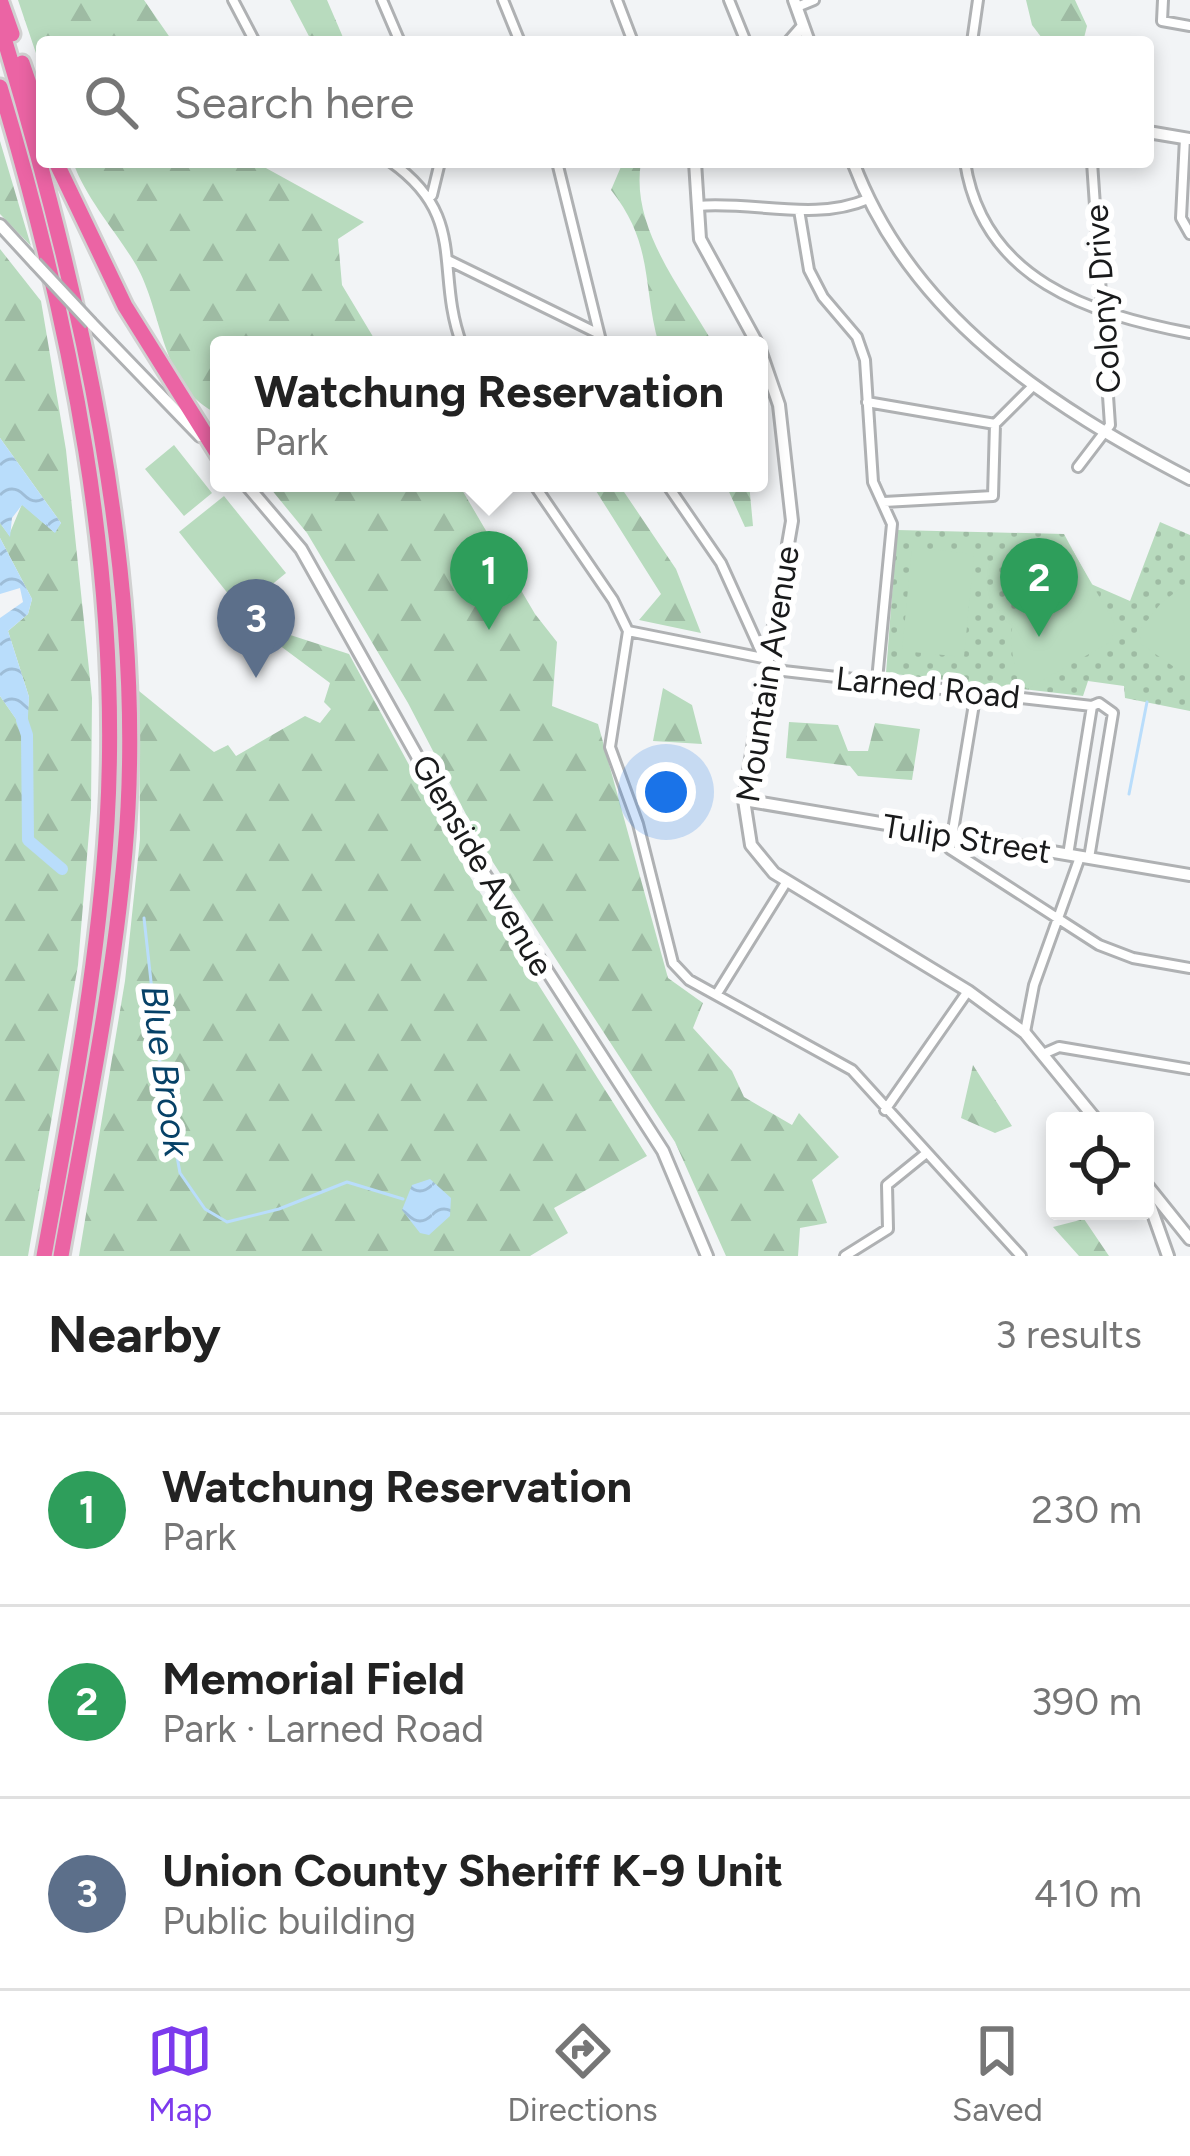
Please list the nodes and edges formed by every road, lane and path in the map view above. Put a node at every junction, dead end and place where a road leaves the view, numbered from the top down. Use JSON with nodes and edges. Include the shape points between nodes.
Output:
{"nodes":[{"id":1,"x":1,"y":0,"type":"edge"},
{"id":2,"x":233,"y":0,"type":"edge"},
{"id":3,"x":382,"y":0,"type":"edge"},
{"id":4,"x":503,"y":0,"type":"edge"},
{"id":5,"x":617,"y":0,"type":"edge"},
{"id":6,"x":729,"y":0,"type":"edge"},
{"id":7,"x":814,"y":0,"type":"edge"},
{"id":8,"x":978,"y":0,"type":"edge"},
{"id":9,"x":1162,"y":0,"type":"edge"},
{"id":10,"x":795,"y":4,"type":"edge"},
{"id":11,"x":0,"y":26,"type":"edge"},
{"id":12,"x":803,"y":26,"type":"junction"},
{"id":13,"x":1190,"y":26,"type":"edge"},
{"id":14,"x":252,"y":36,"type":"edge"},
{"id":15,"x":397,"y":36,"type":"edge"},
{"id":16,"x":518,"y":36,"type":"edge"},
{"id":17,"x":631,"y":36,"type":"edge"},
{"id":18,"x":744,"y":36,"type":"edge"},
{"id":19,"x":794,"y":36,"type":"edge"},
{"id":20,"x":807,"y":36,"type":"edge"},
{"id":21,"x":973,"y":36,"type":"edge"},
{"id":22,"x":0,"y":87,"type":"edge"},
{"id":23,"x":36,"y":104,"type":"edge"},
{"id":24,"x":1154,"y":133,"type":"edge"},
{"id":25,"x":1188,"y":139,"type":"edge"},
{"id":26,"x":36,"y":151,"type":"edge"},
{"id":27,"x":41,"y":168,"type":"edge"},
{"id":28,"x":59,"y":168,"type":"edge"},
{"id":29,"x":398,"y":168,"type":"edge"},
{"id":30,"x":439,"y":168,"type":"edge"},
{"id":31,"x":558,"y":168,"type":"edge"},
{"id":32,"x":695,"y":168,"type":"edge"},
{"id":33,"x":855,"y":168,"type":"edge"},
{"id":34,"x":967,"y":168,"type":"edge"},
{"id":35,"x":1092,"y":168,"type":"edge"},
{"id":36,"x":432,"y":197,"type":"junction"},
{"id":37,"x":868,"y":199,"type":"junction"},
{"id":38,"x":695,"y":206,"type":"junction"},
{"id":39,"x":800,"y":210,"type":"junction"},
{"id":40,"x":0,"y":225,"type":"edge"},
{"id":41,"x":1190,"y":234,"type":"edge"},
{"id":42,"x":450,"y":261,"type":"junction"},
{"id":43,"x":467,"y":274,"type":"junction"},
{"id":44,"x":451,"y":285,"type":"junction"},
{"id":45,"x":1102,"y":315,"type":"junction"},
{"id":46,"x":597,"y":332,"type":"junction"},
{"id":47,"x":1190,"y":333,"type":"edge"},
{"id":48,"x":460,"y":336,"type":"edge"},
{"id":49,"x":599,"y":336,"type":"edge"},
{"id":50,"x":753,"y":336,"type":"edge"},
{"id":51,"x":768,"y":373,"type":"edge"},
{"id":52,"x":1031,"y":388,"type":"junction"},
{"id":53,"x":866,"y":401,"type":"junction"},
{"id":54,"x":995,"y":424,"type":"junction"},
{"id":55,"x":1106,"y":436,"type":"junction"},
{"id":56,"x":210,"y":442,"type":"edge"},
{"id":57,"x":210,"y":447,"type":"edge"},
{"id":58,"x":1078,"y":466,"type":"dead end"},
{"id":59,"x":1190,"y":479,"type":"edge"},
{"id":60,"x":253,"y":492,"type":"edge"},
{"id":61,"x":539,"y":492,"type":"edge"},
{"id":62,"x":672,"y":492,"type":"edge"},
{"id":63,"x":884,"y":502,"type":"junction"},
{"id":64,"x":628,"y":631,"type":"junction"},
{"id":65,"x":764,"y":664,"type":"junction"},
{"id":66,"x":878,"y":680,"type":"junction"},
{"id":67,"x":976,"y":692,"type":"junction"},
{"id":68,"x":1092,"y":706,"type":"junction"},
{"id":69,"x":744,"y":800,"type":"junction"},
{"id":70,"x":952,"y":835,"type":"junction"},
{"id":71,"x":1079,"y":856,"type":"junction"},
{"id":72,"x":1190,"y":875,"type":"edge"},
{"id":73,"x":787,"y":881,"type":"junction"},
{"id":74,"x":1061,"y":921,"type":"junction"},
{"id":75,"x":1190,"y":968,"type":"edge"},
{"id":76,"x":968,"y":991,"type":"junction"},
{"id":77,"x":718,"y":992,"type":"junction"},
{"id":78,"x":1025,"y":1033,"type":"junction"},
{"id":79,"x":1043,"y":1054,"type":"junction"},
{"id":80,"x":1190,"y":1069,"type":"edge"},
{"id":81,"x":885,"y":1110,"type":"junction"},
{"id":82,"x":1090,"y":1112,"type":"edge"},
{"id":83,"x":924,"y":1154,"type":"junction"},
{"id":84,"x":1154,"y":1197,"type":"edge"},
{"id":85,"x":1154,"y":1214,"type":"edge"},
{"id":86,"x":1190,"y":1239,"type":"edge"},
{"id":87,"x":44,"y":1256,"type":"edge"},
{"id":88,"x":61,"y":1256,"type":"edge"},
{"id":89,"x":707,"y":1256,"type":"edge"},
{"id":90,"x":845,"y":1256,"type":"edge"},
{"id":91,"x":1021,"y":1256,"type":"edge"},
{"id":92,"x":1168,"y":1256,"type":"edge"}],
"edges":[{"from":1,"to":23,"type":"highway"},
{"from":2,"to":14,"type":"street"},
{"from":3,"to":15,"type":"street"},
{"from":4,"to":16,"type":"street"},
{"from":5,"to":17,"type":"street"},
{"from":6,"to":18,"type":"street"},
{"from":7,"to":10,"type":"street"},
{"from":8,"to":21,"type":"street"},
{"from":9,"to":13,"type":"street","via":[[1162,21]]},
{"from":10,"to":12,"type":"main road"},
{"from":11,"to":26,"type":"highway"},
{"from":12,"to":19,"type":"main road"},
{"from":12,"to":20,"type":"main road"},
{"from":22,"to":87,"type":"highway","via":[[41,238],[80,434],[108,708],[100,908]]},
{"from":24,"to":25,"type":"main road"},
{"from":25,"to":41,"type":"street","via":[[1181,218]]},
{"from":27,"to":88,"type":"highway","via":[[84,349],[126,688],[125,850]]},
{"from":28,"to":56,"type":"highway","via":[[124,306]]},
{"from":29,"to":36,"type":"street"},
{"from":30,"to":36,"type":"street"},
{"from":31,"to":46,"type":"street"},
{"from":32,"to":38,"type":"main road","name":"Mountain Avenue"},
{"from":33,"to":37,"type":"main road"},
{"from":34,"to":45,"type":"street","via":[[1006,248],[1055,292]]},
{"from":35,"to":45,"type":"street","name":"Colony Drive"},
{"from":36,"to":42,"type":"street"},
{"from":37,"to":39,"type":"street"},
{"from":37,"to":52,"type":"main road","via":[[926,289]]},
{"from":38,"to":39,"type":"street"},
{"from":38,"to":50,"type":"main road","name":"Mountain Avenue","via":[[703,247]]},
{"from":39,"to":53,"type":"street","via":[[815,284],[863,352]]},
{"from":40,"to":57,"type":"main road","bridge":true},
{"from":42,"to":43,"type":"street"},
{"from":42,"to":44,"type":"street"},
{"from":43,"to":44,"type":"street"},
{"from":43,"to":46,"type":"street"},
{"from":44,"to":48,"type":"street"},
{"from":45,"to":47,"type":"street"},
{"from":45,"to":55,"type":"street","name":"Colony Drive"},
{"from":46,"to":49,"type":"street"},
{"from":51,"to":65,"type":"main road","name":"Mountain Avenue","via":[[792,521]]},
{"from":52,"to":54,"type":"street"},
{"from":52,"to":55,"type":"main road"},
{"from":53,"to":54,"type":"street"},
{"from":53,"to":63,"type":"street","via":[[873,482]]},
{"from":54,"to":63,"type":"street","via":[[996,488],[989,499]]},
{"from":55,"to":58,"type":"street"},
{"from":55,"to":59,"type":"main road"},
{"from":60,"to":89,"type":"main road","name":"Glenside Avenue","via":[[301,549],[473,856],[663,1151]]},
{"from":61,"to":64,"type":"street"},
{"from":62,"to":65,"type":"street","via":[[721,563]]},
{"from":63,"to":66,"type":"street","via":[[892,524]]},
{"from":64,"to":65,"type":"street","name":"Larned Road"},
{"from":64,"to":77,"type":"street","via":[[613,760],[674,963]]},
{"from":65,"to":66,"type":"street","name":"Larned Road"},
{"from":65,"to":69,"type":"main road","name":"Mountain Avenue"},
{"from":66,"to":67,"type":"street","name":"Larned Road"},
{"from":67,"to":68,"type":"street","name":"Larned Road"},
{"from":67,"to":70,"type":"street"},
{"from":68,"to":71,"type":"street"},
{"from":68,"to":71,"type":"street","via":[[1109,705],[1113,713]]},
{"from":69,"to":70,"type":"main road","name":"Tulip Street"},
{"from":69,"to":73,"type":"main road","name":"Mountain Avenue","via":[[751,844]]},
{"from":70,"to":71,"type":"main road","name":"Tulip Street"},
{"from":70,"to":74,"type":"street","via":[[950,849]]},
{"from":71,"to":72,"type":"main road","name":"Tulip Street"},
{"from":71,"to":74,"type":"street"},
{"from":73,"to":76,"type":"main road","name":"Mountain Avenue"},
{"from":73,"to":77,"type":"street"},
{"from":74,"to":75,"type":"street","via":[[1115,953]]},
{"from":74,"to":78,"type":"street","via":[[1034,985]]},
{"from":76,"to":78,"type":"main road","name":"Mountain Avenue"},
{"from":76,"to":81,"type":"street"},
{"from":77,"to":81,"type":"street","via":[[840,1061]]},
{"from":78,"to":79,"type":"main road","name":"Mountain Avenue"},
{"from":79,"to":80,"type":"street","via":[[1058,1047]]},
{"from":79,"to":82,"type":"main road","name":"Mountain Avenue"},
{"from":81,"to":83,"type":"street"},
{"from":83,"to":90,"type":"street","via":[[887,1185],[887,1230]]},
{"from":83,"to":91,"type":"street"},
{"from":84,"to":86,"type":"main road"},
{"from":85,"to":92,"type":"main road"}]}
